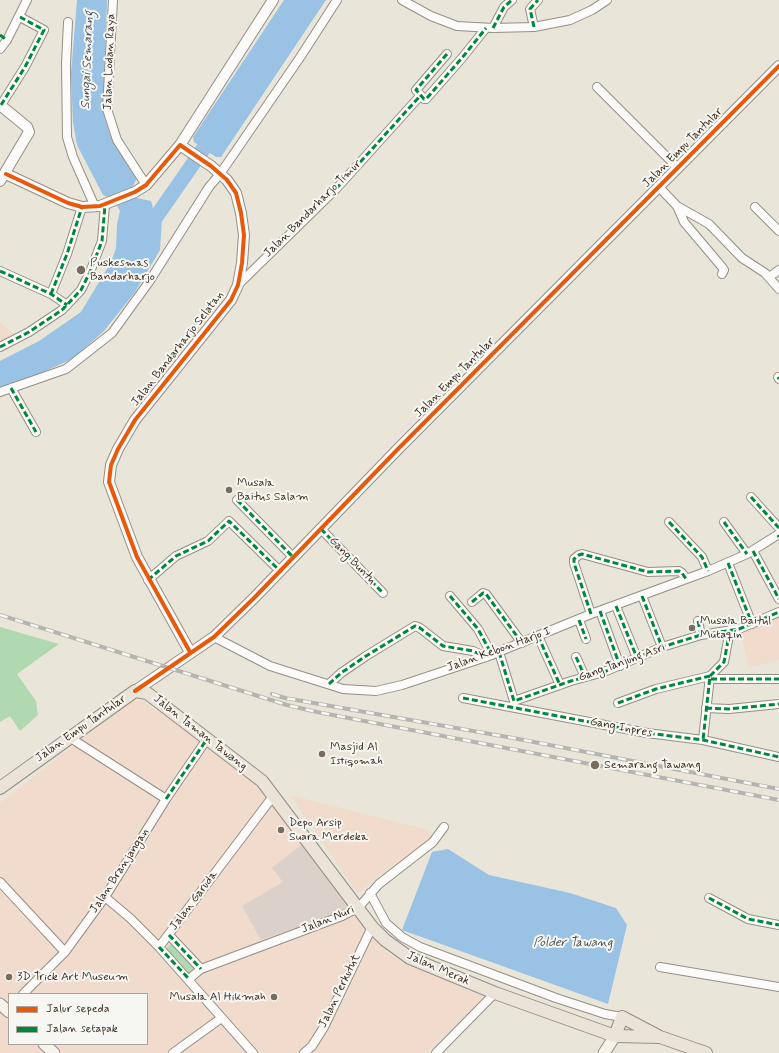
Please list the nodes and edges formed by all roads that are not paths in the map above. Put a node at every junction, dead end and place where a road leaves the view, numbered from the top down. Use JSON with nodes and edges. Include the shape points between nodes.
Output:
{"nodes":[{"id":1,"x":27,"y":0,"type":"edge"},
{"id":2,"x":112,"y":0,"type":"edge"},
{"id":3,"x":273,"y":0,"type":"edge"},
{"id":4,"x":337,"y":0,"type":"edge"},
{"id":5,"x":402,"y":0,"type":"edge"},
{"id":6,"x":512,"y":0,"type":"edge"},
{"id":7,"x":538,"y":0,"type":"edge"},
{"id":8,"x":607,"y":0,"type":"edge"},
{"id":9,"x":20,"y":16,"type":"junction"},
{"id":10,"x":68,"y":22,"type":"dead end"},
{"id":11,"x":534,"y":27,"type":"junction"},
{"id":12,"x":490,"y":28,"type":"junction"},
{"id":13,"x":3,"y":37,"type":"edge"},
{"id":14,"x":0,"y":49,"type":"edge"},
{"id":15,"x":447,"y":54,"type":"dead end"},
{"id":16,"x":779,"y":66,"type":"edge"},
{"id":17,"x":596,"y":87,"type":"dead end"},
{"id":18,"x":420,"y":96,"type":"junction"},
{"id":19,"x":0,"y":105,"type":"edge"},
{"id":20,"x":180,"y":145,"type":"junction"},
{"id":21,"x":678,"y":168,"type":"junction"},
{"id":22,"x":220,"y":174,"type":"junction"},
{"id":23,"x":3,"y":177,"type":"edge"},
{"id":24,"x":146,"y":185,"type":"junction"},
{"id":25,"x":659,"y":187,"type":"junction"},
{"id":26,"x":108,"y":204,"type":"junction"},
{"id":27,"x":677,"y":206,"type":"junction"},
{"id":28,"x":82,"y":207,"type":"junction"},
{"id":29,"x":95,"y":207,"type":"junction"},
{"id":30,"x":755,"y":207,"type":"dead end"},
{"id":31,"x":779,"y":231,"type":"edge"},
{"id":32,"x":0,"y":270,"type":"edge"},
{"id":33,"x":779,"y":270,"type":"edge"},
{"id":34,"x":722,"y":274,"type":"dead end"},
{"id":35,"x":769,"y":277,"type":"junction"},
{"id":36,"x":238,"y":285,"type":"junction"},
{"id":37,"x":779,"y":289,"type":"edge"},
{"id":38,"x":51,"y":294,"type":"junction"},
{"id":39,"x":67,"y":305,"type":"junction"},
{"id":40,"x":0,"y":347,"type":"edge"},
{"id":41,"x":12,"y":388,"type":"junction"},
{"id":42,"x":0,"y":392,"type":"edge"},
{"id":43,"x":36,"y":432,"type":"dead end"},
{"id":44,"x":751,"y":497,"type":"dead end"},
{"id":45,"x":237,"y":500,"type":"dead end"},
{"id":46,"x":669,"y":522,"type":"dead end"},
{"id":47,"x":724,"y":522,"type":"dead end"},
{"id":48,"x":321,"y":529,"type":"junction"},
{"id":49,"x":779,"y":534,"type":"edge"},
{"id":50,"x":750,"y":553,"type":"junction"},
{"id":51,"x":293,"y":558,"type":"junction"},
{"id":52,"x":728,"y":563,"type":"junction"},
{"id":53,"x":280,"y":571,"type":"junction"},
{"id":54,"x":708,"y":571,"type":"junction"},
{"id":55,"x":686,"y":579,"type":"junction"},
{"id":56,"x":148,"y":580,"type":"junction"},
{"id":57,"x":383,"y":593,"type":"dead end"},
{"id":58,"x":450,"y":596,"type":"dead end"},
{"id":59,"x":642,"y":596,"type":"junction"},
{"id":60,"x":779,"y":599,"type":"edge"},
{"id":61,"x":472,"y":602,"type":"dead end"},
{"id":62,"x":616,"y":606,"type":"junction"},
{"id":63,"x":600,"y":611,"type":"junction"},
{"id":64,"x":779,"y":612,"type":"edge"},
{"id":65,"x":592,"y":614,"type":"junction"},
{"id":66,"x":579,"y":620,"type":"junction"},
{"id":67,"x":698,"y":621,"type":"dead end"},
{"id":68,"x":752,"y":624,"type":"junction"},
{"id":69,"x":730,"y":630,"type":"junction"},
{"id":70,"x":538,"y":636,"type":"junction"},
{"id":71,"x":701,"y":636,"type":"junction"},
{"id":72,"x":214,"y":637,"type":"junction"},
{"id":73,"x":586,"y":639,"type":"dead end"},
{"id":74,"x":522,"y":643,"type":"junction"},
{"id":75,"x":662,"y":648,"type":"junction"},
{"id":76,"x":190,"y":652,"type":"junction"},
{"id":77,"x":492,"y":654,"type":"junction"},
{"id":78,"x":576,"y":657,"type":"dead end"},
{"id":79,"x":638,"y":658,"type":"junction"},
{"id":80,"x":620,"y":666,"type":"junction"},
{"id":81,"x":585,"y":677,"type":"junction"},
{"id":82,"x":711,"y":678,"type":"junction"},
{"id":83,"x":779,"y":679,"type":"edge"},
{"id":84,"x":329,"y":684,"type":"junction"},
{"id":85,"x":560,"y":685,"type":"junction"},
{"id":86,"x":134,"y":691,"type":"junction"},
{"id":87,"x":464,"y":698,"type":"dead end"},
{"id":88,"x":618,"y":703,"type":"dead end"},
{"id":89,"x":514,"y":704,"type":"junction"},
{"id":90,"x":779,"y":704,"type":"edge"},
{"id":91,"x":706,"y":708,"type":"junction"},
{"id":92,"x":69,"y":737,"type":"junction"},
{"id":93,"x":207,"y":739,"type":"junction"},
{"id":94,"x":703,"y":740,"type":"junction"},
{"id":95,"x":779,"y":757,"type":"edge"},
{"id":96,"x":262,"y":781,"type":"joint"},
{"id":97,"x":0,"y":788,"type":"edge"},
{"id":98,"x":274,"y":795,"type":"junction"},
{"id":99,"x":166,"y":799,"type":"junction"},
{"id":100,"x":444,"y":827,"type":"dead end"},
{"id":101,"x":0,"y":882,"type":"edge"},
{"id":102,"x":370,"y":893,"type":"junction"},
{"id":103,"x":105,"y":897,"type":"junction"},
{"id":104,"x":709,"y":898,"type":"dead end"},
{"id":105,"x":359,"y":908,"type":"junction"},
{"id":106,"x":779,"y":925,"type":"edge"},
{"id":107,"x":372,"y":927,"type":"junction"},
{"id":108,"x":169,"y":935,"type":"junction"},
{"id":109,"x":159,"y":947,"type":"junction"},
{"id":110,"x":65,"y":952,"type":"junction"},
{"id":111,"x":660,"y":967,"type":"dead end"},
{"id":112,"x":201,"y":969,"type":"junction"},
{"id":113,"x":189,"y":979,"type":"junction"},
{"id":114,"x":779,"y":987,"type":"edge"},
{"id":115,"x":24,"y":993,"type":"edge"},
{"id":116,"x":495,"y":994,"type":"junction"},
{"id":117,"x":220,"y":1019,"type":"junction"},
{"id":118,"x":618,"y":1026,"type":"junction"},
{"id":119,"x":660,"y":1037,"type":"junction"},
{"id":120,"x":45,"y":1045,"type":"edge"},
{"id":121,"x":308,"y":1052,"type":"edge"},
{"id":122,"x":54,"y":1053,"type":"edge"},
{"id":123,"x":173,"y":1053,"type":"edge"},
{"id":124,"x":253,"y":1053,"type":"edge"},
{"id":125,"x":436,"y":1053,"type":"edge"},
{"id":126,"x":604,"y":1053,"type":"edge"},
{"id":127,"x":706,"y":1053,"type":"edge"}],
"edges":[{"from":1,"to":9,"type":"street"},
{"from":2,"to":24,"type":"street","name":"Jalan Lodan Raya","via":[[107,110],[116,140]]},
{"from":3,"to":20,"type":"street"},
{"from":4,"to":22,"type":"street"},
{"from":5,"to":12,"type":"street","via":[[431,16],[457,26]]},
{"from":6,"to":12,"type":"street"},
{"from":7,"to":11,"type":"street","via":[[530,9]]},
{"from":8,"to":11,"type":"street","via":[[570,20]]},
{"from":9,"to":13,"type":"street"},
{"from":9,"to":19,"type":"street","via":[[44,30],[25,67]]},
{"from":10,"to":29,"type":"street","via":[[67,137],[73,158]]},
{"from":11,"to":12,"type":"street"},
{"from":12,"to":18,"type":"street","name":"Jalan Bandarharjo Timur","via":[[426,99]]},
{"from":13,"to":14,"type":"street"},
{"from":15,"to":18,"type":"street","name":"Jalan Bandarharjo Timur","via":[[417,89]]},
{"from":16,"to":21,"type":"street","name":"Jalan Empu Tantular"},
{"from":17,"to":21,"type":"street"},
{"from":18,"to":36,"type":"street","name":"Jalan Bandarharjo Timur","via":[[336,189]]},
{"from":19,"to":23,"type":"street","via":[[27,127],[29,132]]},
{"from":20,"to":22,"type":"street","name":"Jalan Bandarharjo Selatan"},
{"from":20,"to":24,"type":"street"},
{"from":21,"to":25,"type":"street","name":"Jalan Empu Tantular"},
{"from":22,"to":36,"type":"street","name":"Jalan Bandarharjo Selatan","via":[[236,193],[241,213],[244,235]]},
{"from":22,"to":41,"type":"street","via":[[109,337],[66,369]]},
{"from":23,"to":28,"type":"street"},
{"from":24,"to":26,"type":"street"},
{"from":25,"to":27,"type":"street"},
{"from":25,"to":48,"type":"street","name":"Jalan Empu Tantular"},
{"from":26,"to":29,"type":"street"},
{"from":26,"to":39,"type":"street","via":[[98,254],[81,290]]},
{"from":27,"to":34,"type":"street","via":[[684,222],[723,268]]},
{"from":27,"to":35,"type":"street","via":[[709,224],[748,263]]},
{"from":28,"to":29,"type":"street"},
{"from":28,"to":38,"type":"street","via":[[68,254]]},
{"from":30,"to":31,"type":"street"},
{"from":32,"to":38,"type":"street"},
{"from":33,"to":35,"type":"street"},
{"from":35,"to":37,"type":"street"},
{"from":36,"to":56,"type":"street","name":"Jalan Bandarharjo Selatan","via":[[221,315],[135,420],[111,465],[109,482],[112,493]]},
{"from":38,"to":39,"type":"street"},
{"from":39,"to":40,"type":"street","via":[[29,332]]},
{"from":41,"to":42,"type":"street"},
{"from":41,"to":43,"type":"street"},
{"from":44,"to":49,"type":"street"},
{"from":45,"to":51,"type":"street"},
{"from":46,"to":54,"type":"street","via":[[702,557]]},
{"from":47,"to":50,"type":"street"},
{"from":48,"to":51,"type":"street","name":"Jalan Empu Tantular"},
{"from":48,"to":57,"type":"street","name":"Gang Buntu"},
{"from":49,"to":50,"type":"street","name":"Jalan Kebon Harjo I"},
{"from":50,"to":52,"type":"street","name":"Jalan Kebon Harjo I"},
{"from":50,"to":60,"type":"street"},
{"from":51,"to":53,"type":"street","name":"Jalan Empu Tantular"},
{"from":52,"to":54,"type":"street","name":"Jalan Kebon Harjo I"},
{"from":52,"to":68,"type":"street"},
{"from":53,"to":56,"type":"street","via":[[229,521],[212,537],[176,556]]},
{"from":53,"to":72,"type":"street","name":"Jalan Empu Tantular"},
{"from":54,"to":55,"type":"street","name":"Jalan Kebon Harjo I"},
{"from":55,"to":59,"type":"street","name":"Jalan Kebon Harjo I"},
{"from":55,"to":65,"type":"street","via":[[679,571],[648,572],[579,555],[574,559],[574,563]]},
{"from":56,"to":76,"type":"street","name":"Jalan Bandarharjo Selatan"},
{"from":58,"to":77,"type":"street","via":[[478,629]]},
{"from":59,"to":62,"type":"street","name":"Jalan Kebon Harjo I"},
{"from":59,"to":75,"type":"street"},
{"from":61,"to":74,"type":"street","via":[[483,593],[486,594]]},
{"from":62,"to":63,"type":"street","name":"Jalan Kebon Harjo I"},
{"from":62,"to":79,"type":"street"},
{"from":63,"to":65,"type":"street","name":"Jalan Kebon Harjo I"},
{"from":63,"to":80,"type":"street"},
{"from":64,"to":68,"type":"street","name":"Gang Tanjung Asri"},
{"from":65,"to":66,"type":"street","name":"Jalan Kebon Harjo I"},
{"from":66,"to":70,"type":"street","name":"Jalan Kebon Harjo I"},
{"from":66,"to":73,"type":"street"},
{"from":67,"to":71,"type":"street"},
{"from":68,"to":69,"type":"street","name":"Gang Tanjung Asri"},
{"from":69,"to":71,"type":"street","name":"Gang Tanjung Asri"},
{"from":69,"to":82,"type":"street","via":[[724,662]]},
{"from":70,"to":74,"type":"street","name":"Jalan Kebon Harjo I"},
{"from":70,"to":85,"type":"street"},
{"from":71,"to":75,"type":"street","name":"Gang Tanjung Asri"},
{"from":72,"to":76,"type":"street","name":"Jalan Empu Tantular"},
{"from":72,"to":84,"type":"street","name":"Jalan Kebon Harjo I","via":[[270,666]]},
{"from":74,"to":77,"type":"street","name":"Jalan Kebon Harjo I"},
{"from":75,"to":79,"type":"street","name":"Gang Tanjung Asri"},
{"from":76,"to":86,"type":"street","name":"Jalan Empu Tantular"},
{"from":77,"to":84,"type":"street","name":"Jalan Kebon Harjo I","via":[[376,692],[350,690]]},
{"from":77,"to":84,"type":"street","via":[[443,646],[416,626],[366,656]]},
{"from":77,"to":89,"type":"street"},
{"from":78,"to":81,"type":"street"},
{"from":79,"to":80,"type":"street","name":"Gang Tanjung Asri"},
{"from":80,"to":81,"type":"street","name":"Gang Tanjung Asri"},
{"from":81,"to":85,"type":"street","name":"Gang Tanjung Asri"},
{"from":82,"to":83,"type":"street"},
{"from":82,"to":88,"type":"street","via":[[656,688]]},
{"from":82,"to":91,"type":"street"},
{"from":85,"to":89,"type":"street","name":"Gang Tanjung Asri"},
{"from":86,"to":92,"type":"main road","name":"Jalan Empu Tantular"},
{"from":86,"to":93,"type":"main road","name":"Jalan Taman Tawang","via":[[147,693],[156,698]]},
{"from":87,"to":89,"type":"street","name":"Gang Inpres"},
{"from":89,"to":94,"type":"street","name":"Gang Inpres","via":[[647,733]]},
{"from":90,"to":91,"type":"street","via":[[729,709]]},
{"from":91,"to":94,"type":"street"},
{"from":92,"to":97,"type":"main road","name":"Jalan Empu Tantular"},
{"from":92,"to":99,"type":"street"},
{"from":93,"to":96,"type":"main road","name":"Jalan Taman Tawang"},
{"from":93,"to":99,"type":"street","name":"Jalan Branjangan"},
{"from":94,"to":95,"type":"street","name":"Gang Inpres"},
{"from":96,"to":98,"type":"main road","name":"Jalan Merak"},
{"from":98,"to":105,"type":"main road","name":"Jalan Merak"},
{"from":98,"to":108,"type":"street","name":"Jalan Garuda"},
{"from":99,"to":103,"type":"street","name":"Jalan Branjangan"},
{"from":100,"to":102,"type":"street","name":"Jalan Nuri","via":[[433,842]]},
{"from":101,"to":110,"type":"street"},
{"from":102,"to":105,"type":"street","name":"Jalan Nuri"},
{"from":102,"to":118,"type":"street","via":[[386,923],[402,937],[420,947],[605,1014]]},
{"from":103,"to":109,"type":"street"},
{"from":103,"to":110,"type":"street","name":"Jalan Branjangan"},
{"from":104,"to":106,"type":"street","via":[[748,919]]},
{"from":105,"to":107,"type":"main road","name":"Jalan Merak"},
{"from":105,"to":112,"type":"street","name":"Jalan Nuri"},
{"from":107,"to":116,"type":"main road","name":"Jalan Merak","via":[[410,958]]},
{"from":107,"to":121,"type":"street","name":"Jalan Perkutut","via":[[324,1027]]},
{"from":108,"to":109,"type":"street","name":"Jalan Garuda"},
{"from":108,"to":112,"type":"street"},
{"from":109,"to":113,"type":"street"},
{"from":110,"to":115,"type":"street","name":"Jalan Branjangan"},
{"from":111,"to":114,"type":"street"},
{"from":112,"to":113,"type":"street","name":"Jalan Nuri"},
{"from":113,"to":117,"type":"street"},
{"from":116,"to":118,"type":"main road","name":"Jalan Merak"},
{"from":116,"to":125,"type":"street"},
{"from":117,"to":123,"type":"street"},
{"from":117,"to":124,"type":"street"},
{"from":118,"to":119,"type":"main road"},
{"from":118,"to":119,"type":"main road","via":[[639,1036]]},
{"from":118,"to":126,"type":"main road"},
{"from":119,"to":127,"type":"main road"},
{"from":120,"to":122,"type":"main road"}]}
